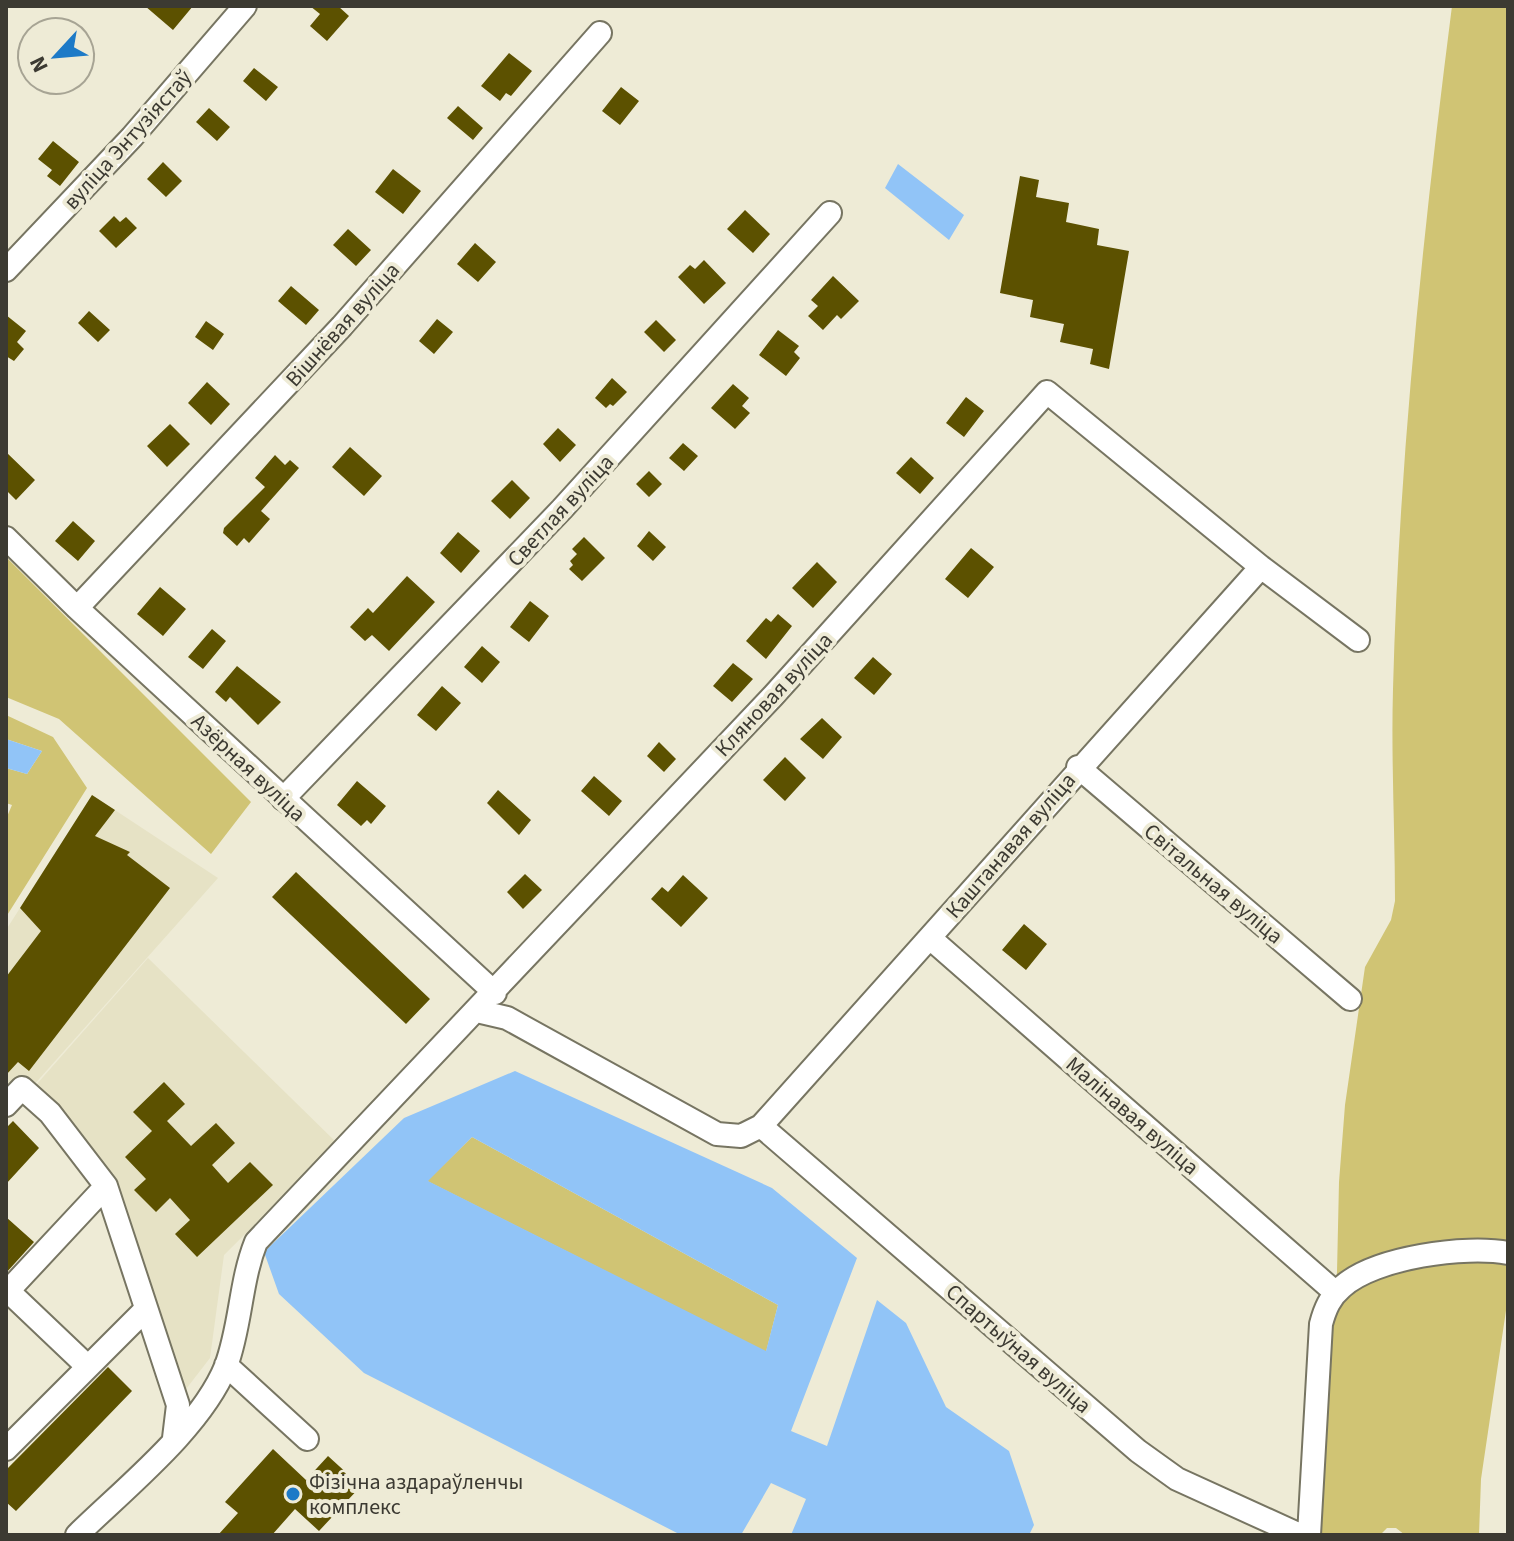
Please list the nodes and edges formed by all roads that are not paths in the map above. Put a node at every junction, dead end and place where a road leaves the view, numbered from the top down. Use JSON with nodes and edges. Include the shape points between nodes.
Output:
{"nodes":[{"id":1,"x":245,"y":6,"type":"edge"},
{"id":2,"x":600,"y":33,"type":"dead end"},
{"id":3,"x":830,"y":213,"type":"dead end"},
{"id":4,"x":6,"y":270,"type":"edge"},
{"id":5,"x":6,"y":538,"type":"edge"},
{"id":6,"x":1261,"y":567,"type":"junction"},
{"id":7,"x":77,"y":608,"type":"junction"},
{"id":8,"x":1358,"y":640,"type":"dead end"},
{"id":9,"x":1078,"y":767,"type":"junction"},
{"id":10,"x":283,"y":799,"type":"junction"},
{"id":11,"x":930,"y":938,"type":"junction"},
{"id":12,"x":495,"y":993,"type":"junction"},
{"id":13,"x":1350,"y":999,"type":"dead end"},
{"id":14,"x":477,"y":1011,"type":"junction"},
{"id":15,"x":6,"y":1105,"type":"edge"},
{"id":16,"x":761,"y":1126,"type":"junction"},
{"id":17,"x":106,"y":1186,"type":"junction"},
{"id":18,"x":1508,"y":1253,"type":"edge"},
{"id":19,"x":7,"y":1290,"type":"edge"},
{"id":20,"x":1336,"y":1293,"type":"junction"},
{"id":21,"x":146,"y":1309,"type":"junction"},
{"id":22,"x":226,"y":1365,"type":"junction"},
{"id":23,"x":87,"y":1366,"type":"junction"},
{"id":24,"x":173,"y":1439,"type":"junction"},
{"id":25,"x":307,"y":1439,"type":"dead end"},
{"id":26,"x":6,"y":1449,"type":"edge"},
{"id":27,"x":77,"y":1535,"type":"edge"},
{"id":28,"x":1300,"y":1535,"type":"edge"},
{"id":29,"x":1309,"y":1535,"type":"edge"}],
"edges":[{"from":1,"to":4,"type":"street","name":"вуліца Энтузіястаў","via":[[132,137]]},
{"from":2,"to":7,"type":"street","name":"Вішнёвая вуліца","via":[[342,326]]},
{"from":3,"to":10,"type":"street","name":"Светлая вуліца","via":[[562,509]]},
{"from":5,"to":7,"type":"street","name":"Азёрная вуліца"},
{"from":6,"to":8,"type":"street"},
{"from":6,"to":9,"type":"street","name":"Каштанавая вуліца"},
{"from":6,"to":12,"type":"street","name":"Кляновая вуліца","via":[[1047,392]]},
{"from":7,"to":10,"type":"street","name":"Азёрная вуліца"},
{"from":9,"to":11,"type":"street","name":"Каштанавая вуліца"},
{"from":9,"to":13,"type":"street","name":"Світальная вуліца"},
{"from":10,"to":12,"type":"street","name":"Азёрная вуліца"},
{"from":11,"to":16,"type":"street","name":"Каштанавая вуліца"},
{"from":11,"to":20,"type":"street","name":"Малінавая вуліца"},
{"from":12,"to":14,"type":"street","name":"Кляновая вуліца"},
{"from":14,"to":16,"type":"street","via":[[507,1018],[717,1134],[741,1136]]},
{"from":14,"to":22,"type":"street","name":"Кляновая вуліца","via":[[256,1242]]},
{"from":15,"to":17,"type":"street","via":[[22,1088],[50,1113]]},
{"from":16,"to":28,"type":"street","name":"Спартыўная вуліца","via":[[1138,1451],[1177,1479]]},
{"from":17,"to":19,"type":"street"},
{"from":17,"to":21,"type":"street"},
{"from":18,"to":20,"type":"street","via":[[1413,1257],[1376,1268]]},
{"from":19,"to":23,"type":"street"},
{"from":20,"to":29,"type":"street","via":[[1321,1324]]},
{"from":21,"to":23,"type":"street"},
{"from":21,"to":24,"type":"street","via":[[178,1405]]},
{"from":22,"to":24,"type":"street","name":"Кляновая вуліца","via":[[205,1402]]},
{"from":22,"to":25,"type":"street"},
{"from":23,"to":26,"type":"street"},
{"from":24,"to":27,"type":"street","name":"Кляновая вуліца"}]}
